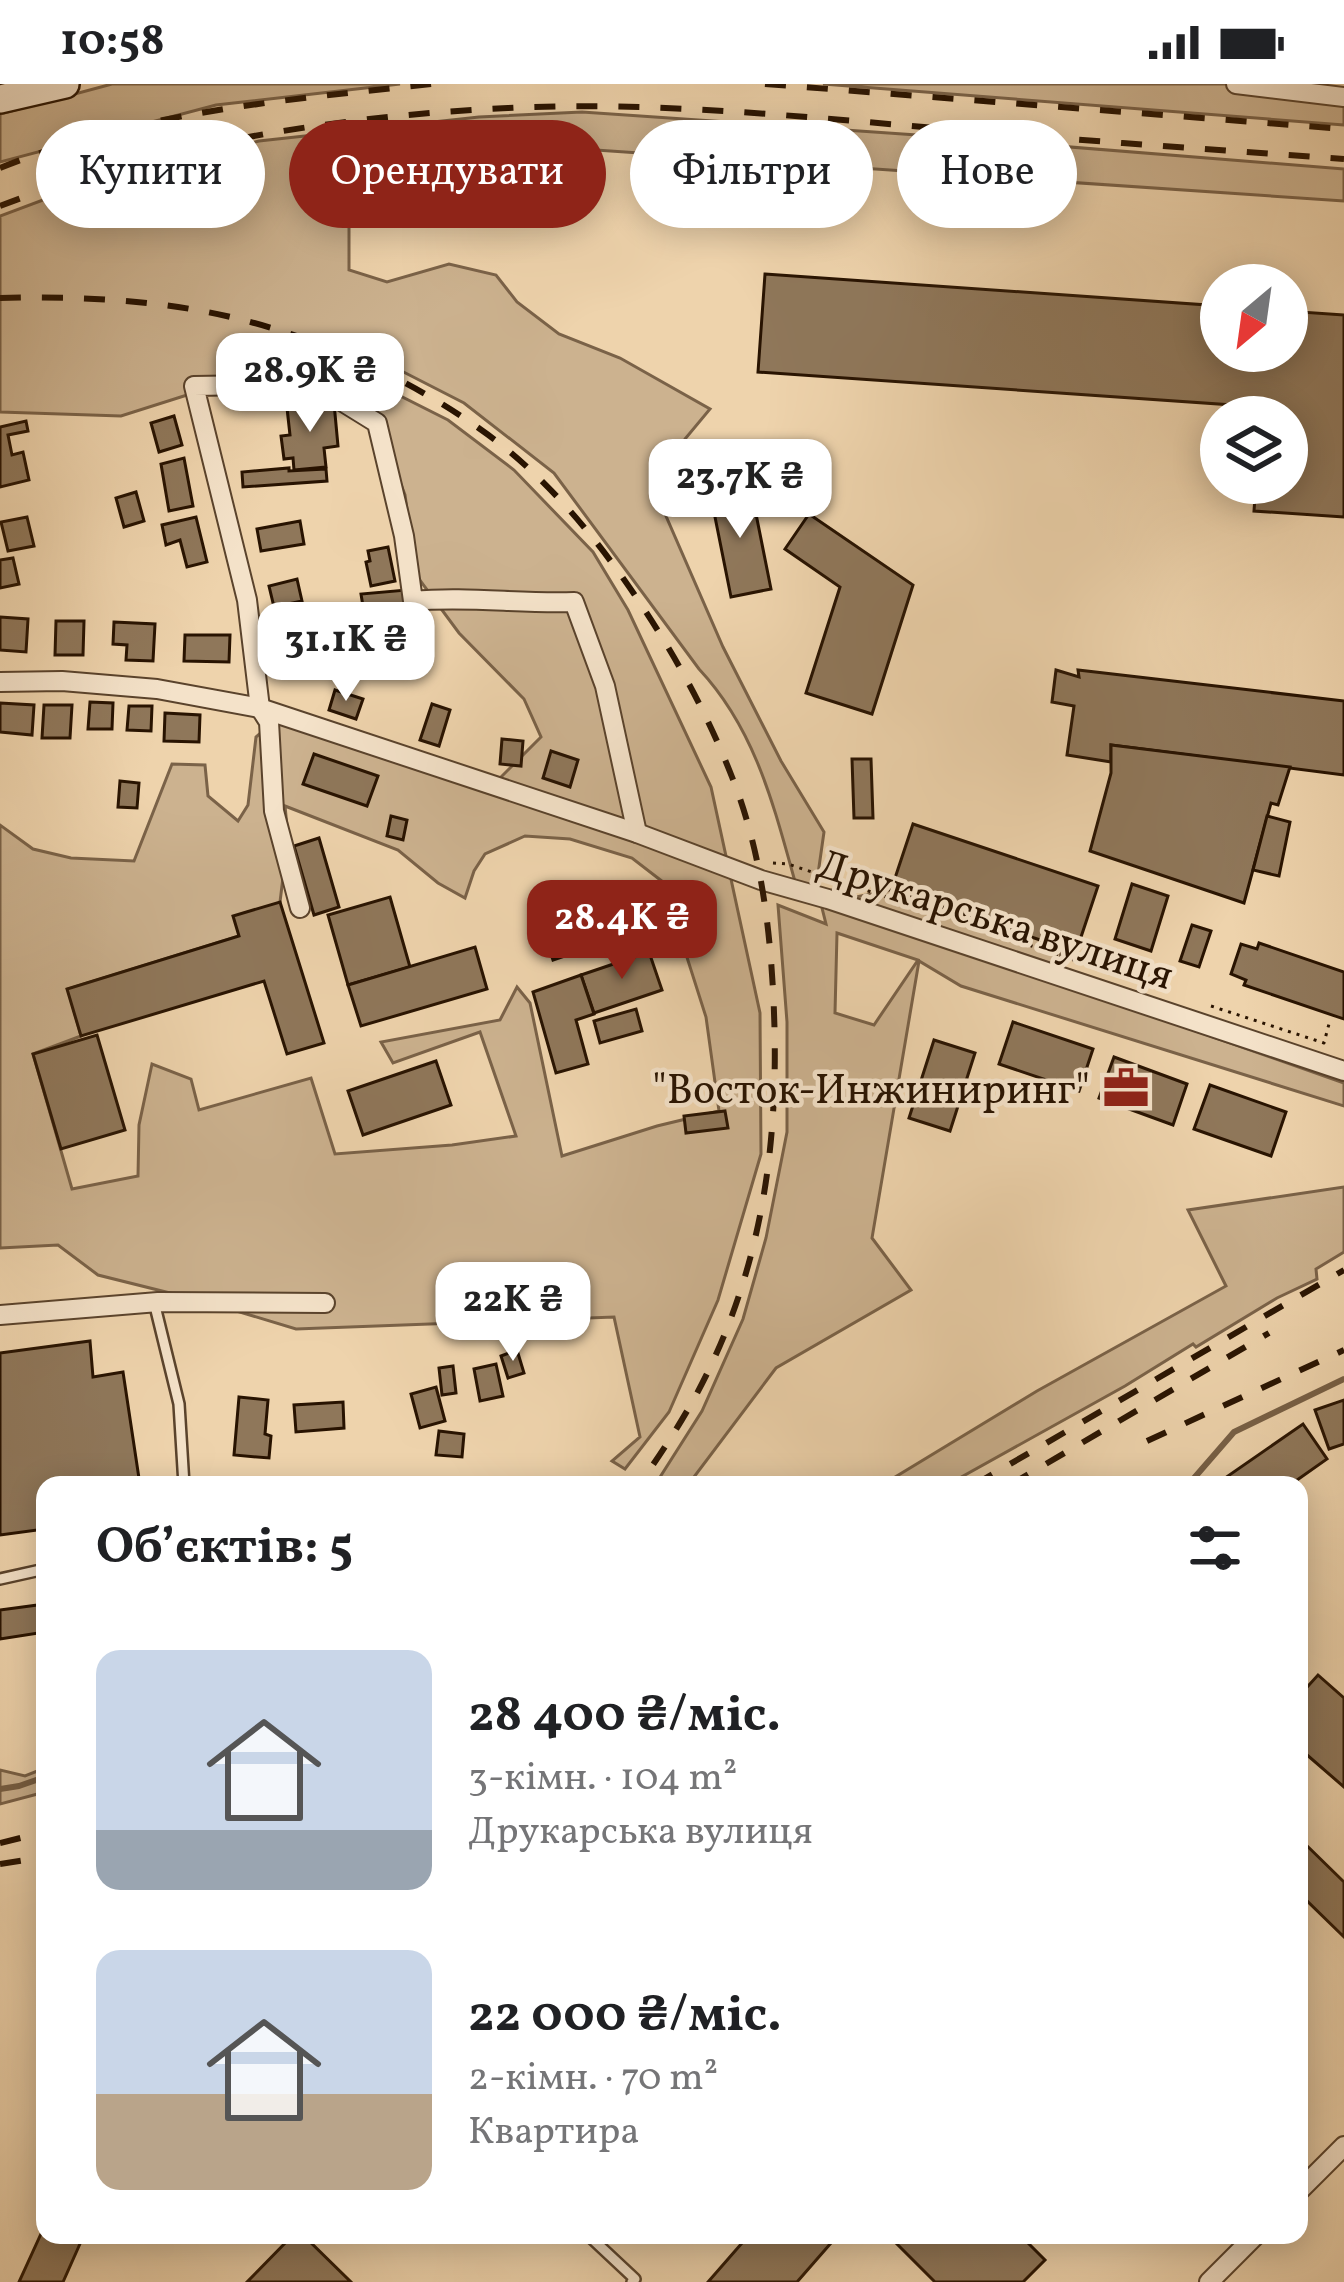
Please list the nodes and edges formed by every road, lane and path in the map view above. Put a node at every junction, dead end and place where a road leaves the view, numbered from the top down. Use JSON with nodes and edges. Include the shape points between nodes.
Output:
{"nodes":[{"id":1,"x":65,"y":84,"type":"edge"},
{"id":2,"x":1236,"y":84,"type":"edge"},
{"id":3,"x":1344,"y":98,"type":"edge"},
{"id":4,"x":0,"y":99,"type":"edge"},
{"id":5,"x":0,"y":682,"type":"edge"},
{"id":6,"x":260,"y":708,"type":"junction"},
{"id":7,"x":637,"y":833,"type":"junction"},
{"id":8,"x":772,"y":863,"type":"dead end"},
{"id":9,"x":299,"y":908,"type":"dead end"},
{"id":10,"x":1117,"y":975,"type":"dead end"},
{"id":11,"x":1199,"y":1002,"type":"dead end"},
{"id":12,"x":1330,"y":1020,"type":"dead end"},
{"id":13,"x":1344,"y":1071,"type":"edge"},
{"id":14,"x":154,"y":1303,"type":"junction"},
{"id":15,"x":325,"y":1303,"type":"dead end"},
{"id":16,"x":0,"y":1315,"type":"edge"},
{"id":17,"x":183,"y":1476,"type":"edge"},
{"id":18,"x":36,"y":1572,"type":"edge"},
{"id":19,"x":0,"y":1579,"type":"edge"},
{"id":20,"x":1344,"y":2146,"type":"edge"},
{"id":21,"x":1308,"y":2182,"type":"edge"},
{"id":22,"x":598,"y":2244,"type":"edge"},
{"id":23,"x":1247,"y":2244,"type":"edge"},
{"id":24,"x":632,"y":2282,"type":"edge"},
{"id":25,"x":1209,"y":2282,"type":"edge"}],
"edges":[{"from":1,"to":4,"type":"main road"},
{"from":2,"to":3,"type":"street"},
{"from":5,"to":6,"type":"street","name":"Друкарська вулиця","via":[[157,689]]},
{"from":6,"to":7,"type":"street","name":"Друкарська вулиця"},
{"from":6,"to":7,"type":"street","via":[[247,600],[194,386],[314,384],[377,423],[413,601],[574,602],[605,686]]},
{"from":6,"to":9,"type":"street","via":[[269,722],[274,811]]},
{"from":7,"to":13,"type":"street","name":"Друкарська вулиця"},
{"from":8,"to":10,"type":"path"},
{"from":11,"to":12,"type":"path","via":[[1324,1043]]},
{"from":14,"to":15,"type":"street"},
{"from":14,"to":16,"type":"street"},
{"from":14,"to":17,"type":"lane","via":[[178,1404]]},
{"from":18,"to":19,"type":"lane"},
{"from":20,"to":21,"type":"street"},
{"from":22,"to":24,"type":"lane"},
{"from":23,"to":25,"type":"street"}]}
